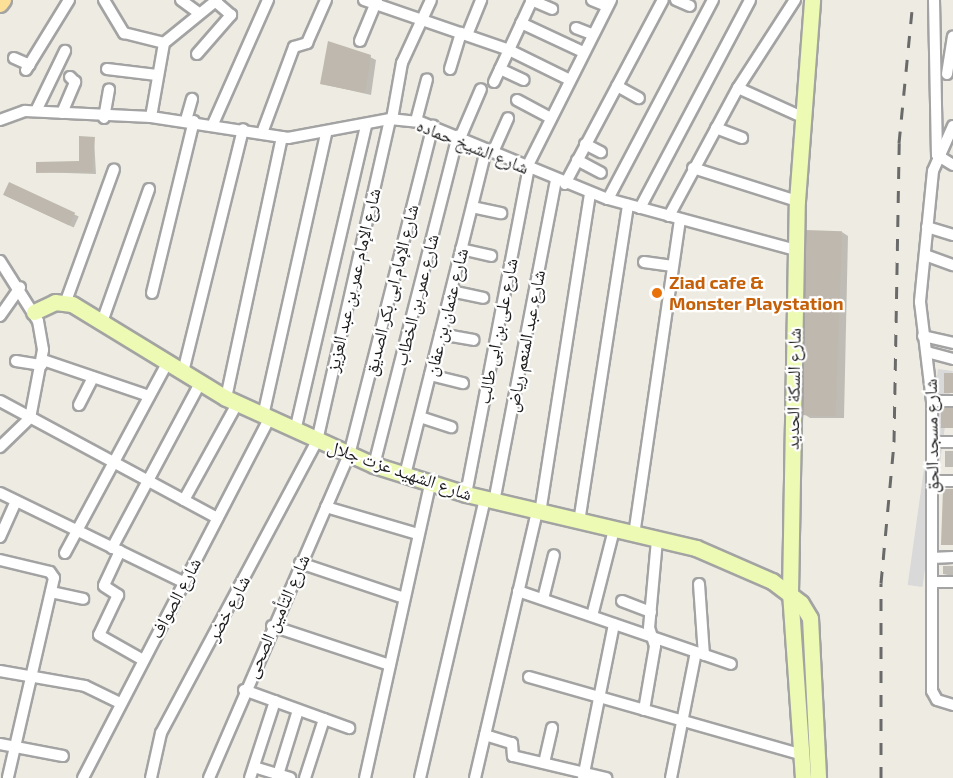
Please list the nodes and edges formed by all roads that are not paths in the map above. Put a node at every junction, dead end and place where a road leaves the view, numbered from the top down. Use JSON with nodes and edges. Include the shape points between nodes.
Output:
{"nodes":[{"id":1,"x":3,"y":0,"type":"edge"},
{"id":2,"x":69,"y":0,"type":"edge"},
{"id":3,"x":104,"y":0,"type":"edge"},
{"id":4,"x":181,"y":0,"type":"edge"},
{"id":5,"x":268,"y":0,"type":"edge"},
{"id":6,"x":326,"y":0,"type":"edge"},
{"id":7,"x":364,"y":0,"type":"edge"},
{"id":8,"x":431,"y":0,"type":"edge"},
{"id":9,"x":481,"y":0,"type":"edge"},
{"id":10,"x":532,"y":0,"type":"edge"},
{"id":11,"x":592,"y":0,"type":"edge"},
{"id":12,"x":676,"y":0,"type":"edge"},
{"id":13,"x":713,"y":0,"type":"edge"},
{"id":14,"x":750,"y":0,"type":"edge"},
{"id":15,"x":795,"y":0,"type":"edge"},
{"id":16,"x":812,"y":0,"type":"edge"},
{"id":17,"x":934,"y":0,"type":"edge"},
{"id":18,"x":216,"y":1,"type":"edge"},
{"id":19,"x":660,"y":1,"type":"edge"},
{"id":20,"x":376,"y":2,"type":"edge"},
{"id":21,"x":609,"y":3,"type":"edge"},
{"id":22,"x":0,"y":4,"type":"edge"},
{"id":23,"x":690,"y":6,"type":"dead end"},
{"id":24,"x":552,"y":9,"type":"dead end"},
{"id":25,"x":199,"y":13,"type":"junction"},
{"id":26,"x":422,"y":20,"type":"junction"},
{"id":27,"x":521,"y":23,"type":"junction"},
{"id":28,"x":576,"y":28,"type":"dead end"},
{"id":29,"x":464,"y":34,"type":"junction"},
{"id":30,"x":592,"y":34,"type":"junction"},
{"id":31,"x":953,"y":36,"type":"edge"},
{"id":32,"x":360,"y":41,"type":"dead end"},
{"id":33,"x":164,"y":43,"type":"junction"},
{"id":34,"x":509,"y":50,"type":"junction"},
{"id":35,"x":65,"y":51,"type":"dead end"},
{"id":36,"x":583,"y":52,"type":"junction"},
{"id":37,"x":197,"y":54,"type":"dead end"},
{"id":38,"x":14,"y":58,"type":"dead end"},
{"id":39,"x":932,"y":67,"type":"junction"},
{"id":40,"x":108,"y":69,"type":"dead end"},
{"id":41,"x":450,"y":69,"type":"dead end"},
{"id":42,"x":500,"y":69,"type":"junction"},
{"id":43,"x":156,"y":75,"type":"junction"},
{"id":44,"x":950,"y":75,"type":"edge"},
{"id":45,"x":70,"y":77,"type":"dead end"},
{"id":46,"x":427,"y":79,"type":"dead end"},
{"id":47,"x":524,"y":80,"type":"dead end"},
{"id":48,"x":570,"y":80,"type":"junction"},
{"id":49,"x":494,"y":82,"type":"dead end"},
{"id":50,"x":617,"y":86,"type":"junction"},
{"id":51,"x":738,"y":88,"type":"junction"},
{"id":52,"x":109,"y":89,"type":"dead end"},
{"id":53,"x":481,"y":89,"type":"dead end"},
{"id":54,"x":639,"y":98,"type":"dead end"},
{"id":55,"x":192,"y":99,"type":"dead end"},
{"id":56,"x":517,"y":100,"type":"dead end"},
{"id":57,"x":36,"y":111,"type":"junction"},
{"id":58,"x":62,"y":113,"type":"junction"},
{"id":59,"x":800,"y":116,"type":"junction"},
{"id":60,"x":151,"y":117,"type":"junction"},
{"id":61,"x":551,"y":117,"type":"junction"},
{"id":62,"x":104,"y":118,"type":"junction"},
{"id":63,"x":508,"y":118,"type":"dead end"},
{"id":64,"x":391,"y":119,"type":"junction"},
{"id":65,"x":0,"y":120,"type":"edge"},
{"id":66,"x":190,"y":120,"type":"junction"},
{"id":67,"x":416,"y":121,"type":"junction"},
{"id":68,"x":213,"y":124,"type":"junction"},
{"id":69,"x":366,"y":125,"type":"junction"},
{"id":70,"x":433,"y":126,"type":"junction"},
{"id":71,"x":953,"y":126,"type":"edge"},
{"id":72,"x":716,"y":128,"type":"junction"},
{"id":73,"x":243,"y":129,"type":"junction"},
{"id":74,"x":262,"y":133,"type":"junction"},
{"id":75,"x":326,"y":134,"type":"junction"},
{"id":76,"x":282,"y":137,"type":"junction"},
{"id":77,"x":459,"y":137,"type":"junction"},
{"id":78,"x":742,"y":138,"type":"dead end"},
{"id":79,"x":585,"y":144,"type":"junction"},
{"id":80,"x":489,"y":151,"type":"junction"},
{"id":81,"x":601,"y":152,"type":"dead end"},
{"id":82,"x":937,"y":155,"type":"junction"},
{"id":83,"x":578,"y":160,"type":"junction"},
{"id":84,"x":953,"y":165,"type":"edge"},
{"id":85,"x":114,"y":168,"type":"dead end"},
{"id":86,"x":528,"y":168,"type":"junction"},
{"id":87,"x":693,"y":168,"type":"junction"},
{"id":88,"x":601,"y":173,"type":"dead end"},
{"id":89,"x":561,"y":182,"type":"junction"},
{"id":90,"x":149,"y":189,"type":"dead end"},
{"id":91,"x":590,"y":193,"type":"junction"},
{"id":92,"x":608,"y":199,"type":"junction"},
{"id":93,"x":797,"y":201,"type":"junction"},
{"id":94,"x":634,"y":206,"type":"junction"},
{"id":95,"x":472,"y":207,"type":"junction"},
{"id":96,"x":501,"y":213,"type":"dead end"},
{"id":97,"x":674,"y":217,"type":"junction"},
{"id":98,"x":927,"y":226,"type":"junction"},
{"id":99,"x":953,"y":235,"type":"edge"},
{"id":100,"x":461,"y":249,"type":"junction"},
{"id":101,"x":796,"y":250,"type":"junction"},
{"id":102,"x":925,"y":255,"type":"junction"},
{"id":103,"x":491,"y":256,"type":"dead end"},
{"id":104,"x":0,"y":261,"type":"edge"},
{"id":105,"x":644,"y":262,"type":"dead end"},
{"id":106,"x":953,"y":265,"type":"edge"},
{"id":107,"x":673,"y":266,"type":"junction"},
{"id":108,"x":8,"y":271,"type":"junction"},
{"id":109,"x":0,"y":282,"type":"edge"},
{"id":110,"x":20,"y":287,"type":"junction"},
{"id":111,"x":452,"y":291,"type":"junction"},
{"id":112,"x":152,"y":293,"type":"dead end"},
{"id":113,"x":483,"y":298,"type":"dead end"},
{"id":114,"x":66,"y":301,"type":"junction"},
{"id":115,"x":34,"y":312,"type":"junction"},
{"id":116,"x":0,"y":316,"type":"edge"},
{"id":117,"x":102,"y":322,"type":"junction"},
{"id":118,"x":953,"y":330,"type":"edge"},
{"id":119,"x":440,"y":334,"type":"junction"},
{"id":120,"x":923,"y":336,"type":"junction"},
{"id":121,"x":473,"y":340,"type":"dead end"},
{"id":122,"x":951,"y":342,"type":"edge"},
{"id":123,"x":927,"y":352,"type":"junction"},
{"id":124,"x":953,"y":359,"type":"edge"},
{"id":125,"x":16,"y":361,"type":"dead end"},
{"id":126,"x":42,"y":362,"type":"junction"},
{"id":127,"x":168,"y":362,"type":"junction"},
{"id":128,"x":183,"y":372,"type":"junction"},
{"id":129,"x":430,"y":375,"type":"junction"},
{"id":130,"x":93,"y":377,"type":"junction"},
{"id":131,"x":200,"y":383,"type":"junction"},
{"id":132,"x":463,"y":383,"type":"dead end"},
{"id":133,"x":149,"y":396,"type":"junction"},
{"id":134,"x":932,"y":400,"type":"junction"},
{"id":135,"x":0,"y":401,"type":"edge"},
{"id":136,"x":231,"y":401,"type":"junction"},
{"id":137,"x":953,"y":401,"type":"edge"},
{"id":138,"x":79,"y":405,"type":"dead end"},
{"id":139,"x":266,"y":417,"type":"junction"},
{"id":140,"x":420,"y":417,"type":"junction"},
{"id":141,"x":30,"y":418,"type":"junction"},
{"id":142,"x":451,"y":427,"type":"dead end"},
{"id":143,"x":295,"y":431,"type":"junction"},
{"id":144,"x":317,"y":441,"type":"junction"},
{"id":145,"x":932,"y":442,"type":"junction"},
{"id":146,"x":953,"y":442,"type":"edge"},
{"id":147,"x":0,"y":447,"type":"edge"},
{"id":148,"x":349,"y":455,"type":"junction"},
{"id":149,"x":113,"y":463,"type":"junction"},
{"id":150,"x":374,"y":465,"type":"junction"},
{"id":151,"x":405,"y":475,"type":"junction"},
{"id":152,"x":148,"y":481,"type":"junction"},
{"id":153,"x":932,"y":481,"type":"junction"},
{"id":154,"x":953,"y":481,"type":"edge"},
{"id":155,"x":429,"y":484,"type":"junction"},
{"id":156,"x":0,"y":494,"type":"edge"},
{"id":157,"x":465,"y":494,"type":"junction"},
{"id":158,"x":184,"y":500,"type":"junction"},
{"id":159,"x":16,"y":501,"type":"junction"},
{"id":160,"x":489,"y":501,"type":"junction"},
{"id":161,"x":326,"y":507,"type":"junction"},
{"id":162,"x":538,"y":512,"type":"junction"},
{"id":163,"x":218,"y":518,"type":"junction"},
{"id":164,"x":579,"y":522,"type":"junction"},
{"id":165,"x":614,"y":530,"type":"junction"},
{"id":166,"x":77,"y":531,"type":"junction"},
{"id":167,"x":418,"y":534,"type":"junction"},
{"id":168,"x":634,"y":535,"type":"junction"},
{"id":169,"x":0,"y":537,"type":"edge"},
{"id":170,"x":657,"y":540,"type":"junction"},
{"id":171,"x":116,"y":550,"type":"junction"},
{"id":172,"x":65,"y":553,"type":"dead end"},
{"id":173,"x":554,"y":555,"type":"dead end"},
{"id":174,"x":953,"y":557,"type":"edge"},
{"id":175,"x":932,"y":558,"type":"junction"},
{"id":176,"x":300,"y":563,"type":"junction"},
{"id":177,"x":1,"y":564,"type":"edge"},
{"id":178,"x":183,"y":582,"type":"junction"},
{"id":179,"x":932,"y":582,"type":"junction"},
{"id":180,"x":953,"y":582,"type":"edge"},
{"id":181,"x":699,"y":584,"type":"dead end"},
{"id":182,"x":518,"y":591,"type":"junction"},
{"id":183,"x":51,"y":592,"type":"junction"},
{"id":184,"x":790,"y":593,"type":"junction"},
{"id":185,"x":404,"y":598,"type":"junction"},
{"id":186,"x":83,"y":599,"type":"dead end"},
{"id":187,"x":543,"y":599,"type":"junction"},
{"id":188,"x":622,"y":601,"type":"dead end"},
{"id":189,"x":651,"y":612,"type":"junction"},
{"id":190,"x":592,"y":616,"type":"junction"},
{"id":191,"x":614,"y":624,"type":"junction"},
{"id":192,"x":272,"y":626,"type":"junction"},
{"id":193,"x":652,"y":637,"type":"junction"},
{"id":194,"x":700,"y":654,"type":"junction"},
{"id":195,"x":143,"y":660,"type":"junction"},
{"id":196,"x":390,"y":664,"type":"junction"},
{"id":197,"x":731,"y":664,"type":"dead end"},
{"id":198,"x":0,"y":671,"type":"edge"},
{"id":199,"x":31,"y":677,"type":"junction"},
{"id":200,"x":530,"y":677,"type":"dead end"},
{"id":201,"x":244,"y":690,"type":"junction"},
{"id":202,"x":599,"y":697,"type":"junction"},
{"id":203,"x":274,"y":701,"type":"junction"},
{"id":204,"x":120,"y":703,"type":"junction"},
{"id":205,"x":953,"y":705,"type":"edge"},
{"id":206,"x":298,"y":710,"type":"junction"},
{"id":207,"x":644,"y":710,"type":"junction"},
{"id":208,"x":324,"y":719,"type":"junction"},
{"id":209,"x":682,"y":721,"type":"junction"},
{"id":210,"x":349,"y":728,"type":"dead end"},
{"id":211,"x":552,"y":728,"type":"dead end"},
{"id":212,"x":485,"y":735,"type":"junction"},
{"id":213,"x":0,"y":744,"type":"edge"},
{"id":214,"x":15,"y":747,"type":"junction"},
{"id":215,"x":802,"y":755,"type":"junction"},
{"id":216,"x":63,"y":756,"type":"dead end"},
{"id":217,"x":544,"y":763,"type":"junction"},
{"id":218,"x":252,"y":772,"type":"edge"},
{"id":219,"x":584,"y":775,"type":"edge"},
{"id":220,"x":277,"y":776,"type":"edge"},
{"id":221,"x":8,"y":778,"type":"edge"},
{"id":222,"x":83,"y":778,"type":"edge"},
{"id":223,"x":151,"y":778,"type":"edge"},
{"id":224,"x":209,"y":778,"type":"edge"},
{"id":225,"x":291,"y":778,"type":"edge"},
{"id":226,"x":305,"y":778,"type":"edge"},
{"id":227,"x":365,"y":778,"type":"edge"},
{"id":228,"x":420,"y":778,"type":"edge"},
{"id":229,"x":475,"y":778,"type":"edge"},
{"id":230,"x":606,"y":778,"type":"edge"},
{"id":231,"x":670,"y":778,"type":"edge"},
{"id":232,"x":803,"y":778,"type":"edge"},
{"id":233,"x":818,"y":778,"type":"edge"}],
"edges":[{"from":1,"to":22,"type":"main road"},
{"from":2,"to":38,"type":"street","via":[[28,68]]},
{"from":3,"to":33,"type":"street","via":[[124,33]]},
{"from":4,"to":25,"type":"street"},
{"from":5,"to":68,"type":"street"},
{"from":6,"to":74,"type":"street","via":[[307,43],[294,47]]},
{"from":7,"to":20,"type":"street"},
{"from":8,"to":26,"type":"street","name":"شارع الإمام عمر بن عبد العزيز"},
{"from":9,"to":29,"type":"street"},
{"from":10,"to":24,"type":"street"},
{"from":10,"to":27,"type":"street"},
{"from":11,"to":21,"type":"street"},
{"from":12,"to":23,"type":"street"},
{"from":13,"to":92,"type":"street"},
{"from":14,"to":94,"type":"street"},
{"from":15,"to":51,"type":"street"},
{"from":16,"to":59,"type":"street","name":"شارع السكة الحديد"},
{"from":17,"to":39,"type":"street"},
{"from":18,"to":25,"type":"street"},
{"from":18,"to":37,"type":"street","via":[[231,15]]},
{"from":19,"to":50,"type":"street","name":"شارع عبد المنعم رياض"},
{"from":20,"to":26,"type":"street"},
{"from":20,"to":32,"type":"street"},
{"from":21,"to":30,"type":"street","name":"شارع على بن ابى طالب"},
{"from":25,"to":33,"type":"street"},
{"from":26,"to":29,"type":"street"},
{"from":26,"to":64,"type":"street","name":"شارع الإمام عمر بن عبد العزيز","via":[[402,63]]},
{"from":27,"to":34,"type":"street"},
{"from":27,"to":36,"type":"street"},
{"from":28,"to":30,"type":"street"},
{"from":29,"to":34,"type":"street"},
{"from":29,"to":41,"type":"street"},
{"from":30,"to":36,"type":"street","name":"شارع على بن ابى طالب"},
{"from":31,"to":44,"type":"street"},
{"from":33,"to":43,"type":"street"},
{"from":34,"to":42,"type":"street"},
{"from":34,"to":48,"type":"street"},
{"from":35,"to":57,"type":"street"},
{"from":36,"to":48,"type":"street","name":"شارع على بن ابى طالب"},
{"from":39,"to":44,"type":"street"},
{"from":39,"to":82,"type":"street"},
{"from":40,"to":43,"type":"street"},
{"from":42,"to":47,"type":"street"},
{"from":42,"to":49,"type":"street"},
{"from":43,"to":60,"type":"street"},
{"from":45,"to":58,"type":"street","via":[[75,82]]},
{"from":46,"to":67,"type":"street"},
{"from":48,"to":61,"type":"street","name":"شارع على بن ابى طالب"},
{"from":50,"to":54,"type":"street"},
{"from":50,"to":79,"type":"street","name":"شارع عبد المنعم رياض"},
{"from":51,"to":59,"type":"street"},
{"from":51,"to":72,"type":"street"},
{"from":52,"to":62,"type":"street"},
{"from":53,"to":77,"type":"street","name":"شارع عمر بن الخطاب"},
{"from":55,"to":66,"type":"street"},
{"from":56,"to":61,"type":"street"},
{"from":57,"to":58,"type":"street","name":"شارع الشيخ حماده"},
{"from":57,"to":65,"type":"street","name":"شارع الشيخ حماده"},
{"from":58,"to":62,"type":"street","name":"شارع الشيخ حماده"},
{"from":59,"to":93,"type":"street","name":"شارع السكة الحديد"},
{"from":60,"to":62,"type":"street","name":"شارع الشيخ حماده"},
{"from":60,"to":66,"type":"street","name":"شارع الشيخ حماده"},
{"from":61,"to":86,"type":"street","name":"شارع على بن ابى طالب"},
{"from":63,"to":80,"type":"street","name":"شارع عثمان بن عفان"},
{"from":64,"to":67,"type":"street","name":"شارع الشيخ حماده"},
{"from":64,"to":69,"type":"street","name":"شارع الشيخ حماده"},
{"from":64,"to":144,"type":"street","name":"شارع الإمام عمر بن عبد العزيز"},
{"from":66,"to":68,"type":"street","name":"شارع الشيخ حماده"},
{"from":66,"to":112,"type":"street"},
{"from":67,"to":70,"type":"street","name":"شارع الشيخ حماده"},
{"from":68,"to":73,"type":"street","name":"شارع الشيخ حماده"},
{"from":69,"to":75,"type":"street","name":"شارع الشيخ حماده"},
{"from":69,"to":143,"type":"street"},
{"from":70,"to":77,"type":"street","name":"شارع الشيخ حماده"},
{"from":70,"to":148,"type":"street","name":"شارع الإمام ابى بكر الصديق"},
{"from":71,"to":82,"type":"street"},
{"from":72,"to":78,"type":"street"},
{"from":72,"to":87,"type":"street"},
{"from":73,"to":74,"type":"street","name":"شارع الشيخ حماده"},
{"from":73,"to":128,"type":"street"},
{"from":74,"to":76,"type":"street","name":"شارع الشيخ حماده"},
{"from":75,"to":76,"type":"street","name":"شارع الشيخ حماده"},
{"from":75,"to":139,"type":"street","name":"شارع الصواف"},
{"from":76,"to":136,"type":"street"},
{"from":77,"to":80,"type":"street","name":"شارع الشيخ حماده"},
{"from":77,"to":150,"type":"street","name":"شارع عمر بن الخطاب"},
{"from":79,"to":81,"type":"street"},
{"from":79,"to":83,"type":"street","name":"شارع عبد المنعم رياض"},
{"from":80,"to":86,"type":"street","name":"شارع الشيخ حماده"},
{"from":80,"to":95,"type":"street","name":"شارع عثمان بن عفان"},
{"from":82,"to":84,"type":"street"},
{"from":82,"to":98,"type":"street","name":"شارع مسجد الحق"},
{"from":83,"to":88,"type":"street"},
{"from":83,"to":89,"type":"street","name":"شارع عبد المنعم رياض"},
{"from":85,"to":114,"type":"street"},
{"from":86,"to":89,"type":"street","name":"شارع الشيخ حماده"},
{"from":86,"to":157,"type":"street","name":"شارع على بن ابى طالب"},
{"from":87,"to":93,"type":"street"},
{"from":87,"to":97,"type":"street"},
{"from":89,"to":91,"type":"street","name":"شارع الشيخ حماده"},
{"from":89,"to":160,"type":"street","name":"شارع عبد المنعم رياض"},
{"from":90,"to":117,"type":"street"},
{"from":91,"to":92,"type":"street","name":"شارع الشيخ حماده"},
{"from":91,"to":162,"type":"street"},
{"from":92,"to":94,"type":"street","name":"شارع الشيخ حماده"},
{"from":93,"to":101,"type":"street","name":"شارع السكة الحديد"},
{"from":94,"to":97,"type":"street","name":"شارع الشيخ حماده"},
{"from":94,"to":164,"type":"street"},
{"from":95,"to":96,"type":"street"},
{"from":95,"to":100,"type":"street","name":"شارع عثمان بن عفان"},
{"from":97,"to":101,"type":"street","name":"شارع الشيخ حماده"},
{"from":97,"to":107,"type":"street"},
{"from":98,"to":99,"type":"street"},
{"from":98,"to":102,"type":"street","name":"شارع مسجد الحق"},
{"from":100,"to":103,"type":"street"},
{"from":100,"to":111,"type":"street","name":"شارع عثمان بن عفان"},
{"from":101,"to":184,"type":"street","name":"شارع السكة الحديد"},
{"from":102,"to":106,"type":"street"},
{"from":102,"to":120,"type":"street","name":"شارع مسجد الحق"},
{"from":104,"to":108,"type":"street"},
{"from":105,"to":107,"type":"street"},
{"from":107,"to":168,"type":"street"},
{"from":108,"to":109,"type":"street"},
{"from":108,"to":110,"type":"street"},
{"from":110,"to":115,"type":"street"},
{"from":110,"to":116,"type":"street"},
{"from":111,"to":113,"type":"street"},
{"from":111,"to":119,"type":"street","name":"شارع عثمان بن عفان"},
{"from":114,"to":115,"type":"street"},
{"from":114,"to":117,"type":"street","name":"شارع الشهيد عزت جلال"},
{"from":115,"to":126,"type":"street"},
{"from":117,"to":127,"type":"street","name":"شارع الشهيد عزت جلال"},
{"from":118,"to":122,"type":"street"},
{"from":119,"to":121,"type":"street"},
{"from":119,"to":129,"type":"street","name":"شارع عثمان بن عفان"},
{"from":120,"to":122,"type":"street"},
{"from":120,"to":123,"type":"street","name":"شارع مسجد الحق"},
{"from":123,"to":124,"type":"street"},
{"from":123,"to":134,"type":"street","name":"شارع مسجد الحق"},
{"from":125,"to":126,"type":"street"},
{"from":126,"to":130,"type":"street"},
{"from":126,"to":141,"type":"street"},
{"from":127,"to":128,"type":"street","name":"شارع الشهيد عزت جلال"},
{"from":127,"to":133,"type":"street"},
{"from":128,"to":131,"type":"street","name":"شارع الشهيد عزت جلال"},
{"from":129,"to":132,"type":"street"},
{"from":129,"to":140,"type":"street","name":"شارع عثمان بن عفان"},
{"from":130,"to":133,"type":"street"},
{"from":130,"to":138,"type":"street"},
{"from":131,"to":136,"type":"street","name":"شارع الشهيد عزت جلال"},
{"from":131,"to":152,"type":"street"},
{"from":133,"to":149,"type":"street"},
{"from":134,"to":137,"type":"street"},
{"from":134,"to":145,"type":"street","name":"شارع مسجد الحق"},
{"from":135,"to":141,"type":"street"},
{"from":136,"to":139,"type":"street","name":"شارع الشهيد عزت جلال"},
{"from":136,"to":158,"type":"street"},
{"from":139,"to":143,"type":"street","name":"شارع الشهيد عزت جلال"},
{"from":139,"to":163,"type":"street","name":"شارع الصواف"},
{"from":140,"to":142,"type":"street"},
{"from":140,"to":151,"type":"street","name":"شارع عثمان بن عفان"},
{"from":141,"to":147,"type":"street"},
{"from":141,"to":149,"type":"street"},
{"from":143,"to":144,"type":"street","name":"شارع الشهيد عزت جلال"},
{"from":144,"to":148,"type":"street","name":"شارع الشهيد عزت جلال"},
{"from":144,"to":223,"type":"street","name":"شارع خضر","via":[[161,733]]},
{"from":145,"to":146,"type":"street"},
{"from":145,"to":153,"type":"street","name":"شارع مسجد الحق"},
{"from":148,"to":150,"type":"street","name":"شارع الشهيد عزت جلال"},
{"from":148,"to":161,"type":"street","name":"شارع التأمين الصحى"},
{"from":149,"to":152,"type":"street"},
{"from":149,"to":166,"type":"street"},
{"from":150,"to":151,"type":"street","name":"شارع الشهيد عزت جلال"},
{"from":151,"to":155,"type":"street","name":"شارع الشهيد عزت جلال"},
{"from":152,"to":158,"type":"street"},
{"from":152,"to":171,"type":"street"},
{"from":153,"to":154,"type":"street"},
{"from":153,"to":175,"type":"street","name":"شارع مسجد الحق"},
{"from":155,"to":157,"type":"street","name":"شارع الشهيد عزت جلال"},
{"from":155,"to":167,"type":"street"},
{"from":156,"to":159,"type":"street"},
{"from":157,"to":160,"type":"street","name":"شارع الشهيد عزت جلال"},
{"from":158,"to":163,"type":"street"},
{"from":159,"to":166,"type":"street"},
{"from":159,"to":169,"type":"street"},
{"from":160,"to":162,"type":"street","name":"شارع الشهيد عزت جلال"},
{"from":160,"to":228,"type":"street","name":"شارع عبد المنعم رياض"},
{"from":161,"to":167,"type":"street"},
{"from":161,"to":176,"type":"street","name":"شارع التأمين الصحى"},
{"from":162,"to":164,"type":"street","name":"شارع الشهيد عزت جلال"},
{"from":162,"to":182,"type":"street"},
{"from":163,"to":178,"type":"street","name":"شارع الصواف"},
{"from":164,"to":165,"type":"street","name":"شارع الشهيد عزت جلال"},
{"from":165,"to":168,"type":"street","name":"شارع الشهيد عزت جلال"},
{"from":165,"to":190,"type":"street"},
{"from":166,"to":171,"type":"street"},
{"from":166,"to":172,"type":"street"},
{"from":167,"to":185,"type":"street"},
{"from":168,"to":170,"type":"street","name":"شارع الشهيد عزت جلال"},
{"from":170,"to":184,"type":"street","name":"شارع الشهيد عزت جلال","via":[[735,562]]},
{"from":170,"to":189,"type":"street"},
{"from":171,"to":178,"type":"street"},
{"from":171,"to":195,"type":"street","via":[[104,586],[118,594],[99,635]]},
{"from":173,"to":187,"type":"street"},
{"from":174,"to":175,"type":"street"},
{"from":175,"to":179,"type":"street","name":"شارع مسجد الحق"},
{"from":176,"to":185,"type":"street"},
{"from":176,"to":192,"type":"street","name":"شارع التأمين الصحى"},
{"from":177,"to":183,"type":"street","via":[[53,574]]},
{"from":178,"to":195,"type":"street","name":"شارع الصواف"},
{"from":179,"to":180,"type":"street"},
{"from":179,"to":205,"type":"street","name":"شارع مسجد الحق","via":[[933,694]]},
{"from":181,"to":194,"type":"street"},
{"from":182,"to":187,"type":"street"},
{"from":182,"to":212,"type":"street"},
{"from":183,"to":186,"type":"street"},
{"from":183,"to":199,"type":"street"},
{"from":184,"to":215,"type":"street","name":"شارع السكة الحديد"},
{"from":184,"to":233,"type":"street","via":[[806,609],[812,630]]},
{"from":185,"to":196,"type":"street"},
{"from":187,"to":190,"type":"street"},
{"from":188,"to":189,"type":"street"},
{"from":189,"to":193,"type":"street"},
{"from":190,"to":191,"type":"street"},
{"from":191,"to":193,"type":"street"},
{"from":191,"to":202,"type":"street"},
{"from":192,"to":196,"type":"street"},
{"from":192,"to":201,"type":"street","name":"شارع التأمين الصحى"},
{"from":193,"to":194,"type":"street"},
{"from":193,"to":207,"type":"street","via":[[655,646]]},
{"from":194,"to":197,"type":"street"},
{"from":194,"to":209,"type":"street"},
{"from":195,"to":204,"type":"street","name":"شارع الصواف"},
{"from":196,"to":227,"type":"street"},
{"from":198,"to":199,"type":"street"},
{"from":199,"to":204,"type":"street","via":[[85,686]]},
{"from":199,"to":214,"type":"street"},
{"from":200,"to":202,"type":"street"},
{"from":201,"to":203,"type":"street"},
{"from":201,"to":224,"type":"street","name":"شارع التأمين الصحى"},
{"from":202,"to":207,"type":"street"},
{"from":202,"to":219,"type":"street"},
{"from":203,"to":206,"type":"street"},
{"from":203,"to":218,"type":"street"},
{"from":204,"to":222,"type":"street","name":"شارع الصواف"},
{"from":206,"to":208,"type":"street"},
{"from":206,"to":220,"type":"street"},
{"from":207,"to":209,"type":"street"},
{"from":208,"to":210,"type":"street"},
{"from":208,"to":226,"type":"street"},
{"from":209,"to":215,"type":"street"},
{"from":209,"to":231,"type":"street"},
{"from":211,"to":217,"type":"street"},
{"from":212,"to":217,"type":"street","via":[[512,743],[512,756]]},
{"from":212,"to":229,"type":"street"},
{"from":213,"to":214,"type":"street"},
{"from":214,"to":216,"type":"street"},
{"from":214,"to":221,"type":"street"},
{"from":215,"to":232,"type":"street","name":"شارع السكة الحديد"},
{"from":217,"to":219,"type":"street"},
{"from":218,"to":220,"type":"street"},
{"from":219,"to":230,"type":"street"},
{"from":220,"to":225,"type":"street"}]}
